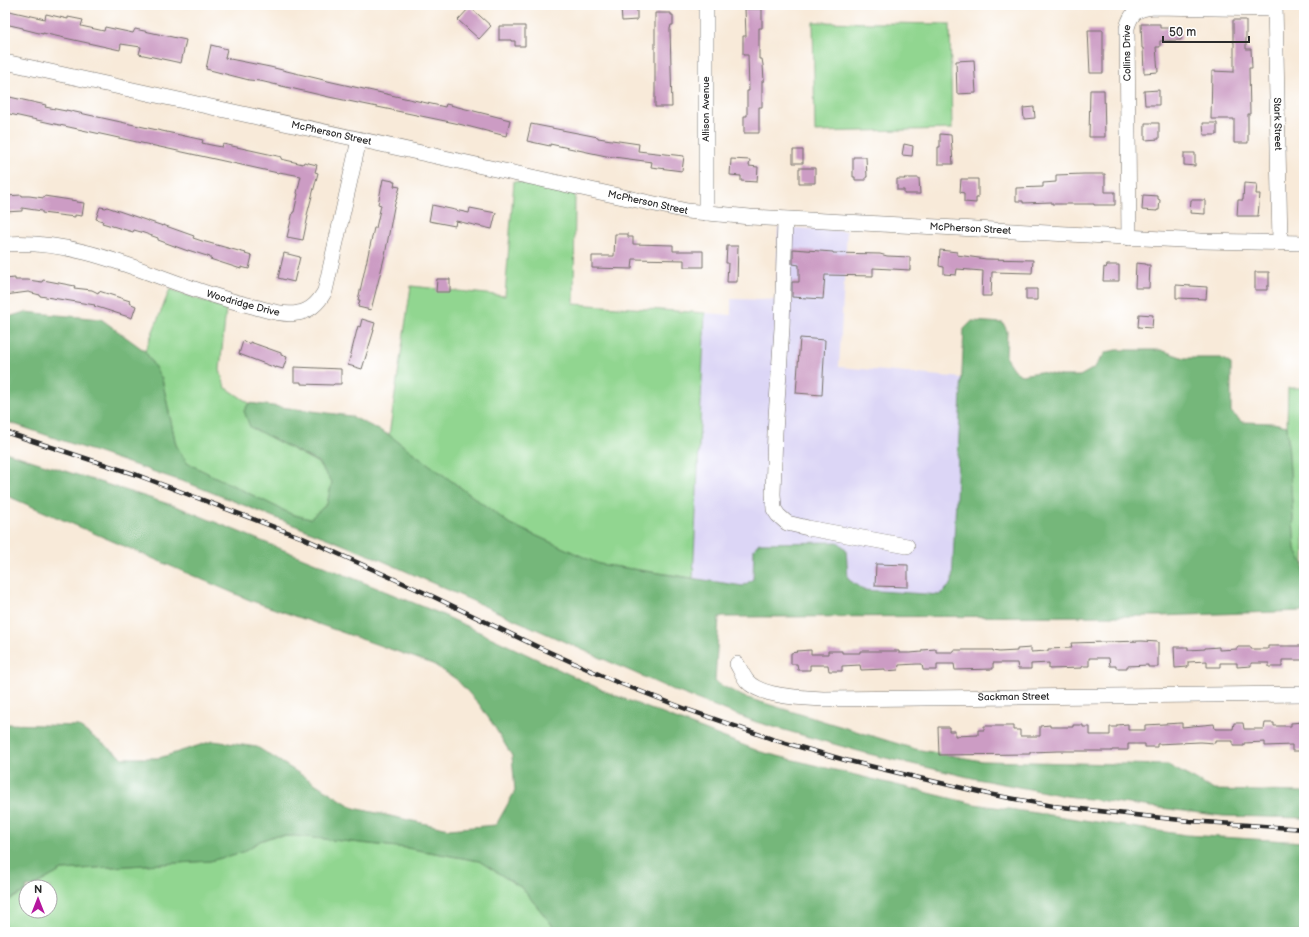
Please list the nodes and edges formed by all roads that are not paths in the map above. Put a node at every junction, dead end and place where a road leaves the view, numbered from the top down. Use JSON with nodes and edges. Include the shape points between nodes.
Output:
{"nodes":[{"id":1,"x":706,"y":5,"type":"edge"},
{"id":2,"x":1276,"y":7,"type":"edge"},
{"id":3,"x":5,"y":62,"type":"edge"},
{"id":4,"x":359,"y":140,"type":"junction"},
{"id":5,"x":706,"y":213,"type":"junction"},
{"id":6,"x":785,"y":220,"type":"junction"},
{"id":7,"x":1129,"y":238,"type":"junction"},
{"id":8,"x":1280,"y":242,"type":"junction"},
{"id":9,"x":1304,"y":243,"type":"edge"},
{"id":10,"x":5,"y":244,"type":"edge"},
{"id":11,"x":907,"y":546,"type":"dead end"},
{"id":12,"x":737,"y":664,"type":"dead end"},
{"id":13,"x":1304,"y":694,"type":"edge"}],
"edges":[{"from":1,"to":5,"type":"street","name":"Allison Avenue"},
{"from":2,"to":7,"type":"street","name":"Collins Drive","via":[[1153,7],[1136,11],[1129,19]]},
{"from":2,"to":8,"type":"street","name":"Stark Street"},
{"from":3,"to":4,"type":"street","name":"McPherson Street"},
{"from":4,"to":5,"type":"street","name":"McPherson Street"},
{"from":4,"to":10,"type":"street","name":"Woodridge Drive","via":[[325,291],[312,308],[299,313],[286,314],[227,300],[89,252],[39,244]]},
{"from":5,"to":6,"type":"street","name":"McPherson Street"},
{"from":6,"to":7,"type":"street","name":"McPherson Street"},
{"from":6,"to":11,"type":"street","via":[[774,509],[787,523]]},
{"from":7,"to":8,"type":"street","name":"McPherson Street"},
{"from":8,"to":9,"type":"street","name":"McPherson Street"},
{"from":12,"to":13,"type":"street","name":"Sackman Street","via":[[747,681],[754,686],[773,694],[801,698]]}]}
